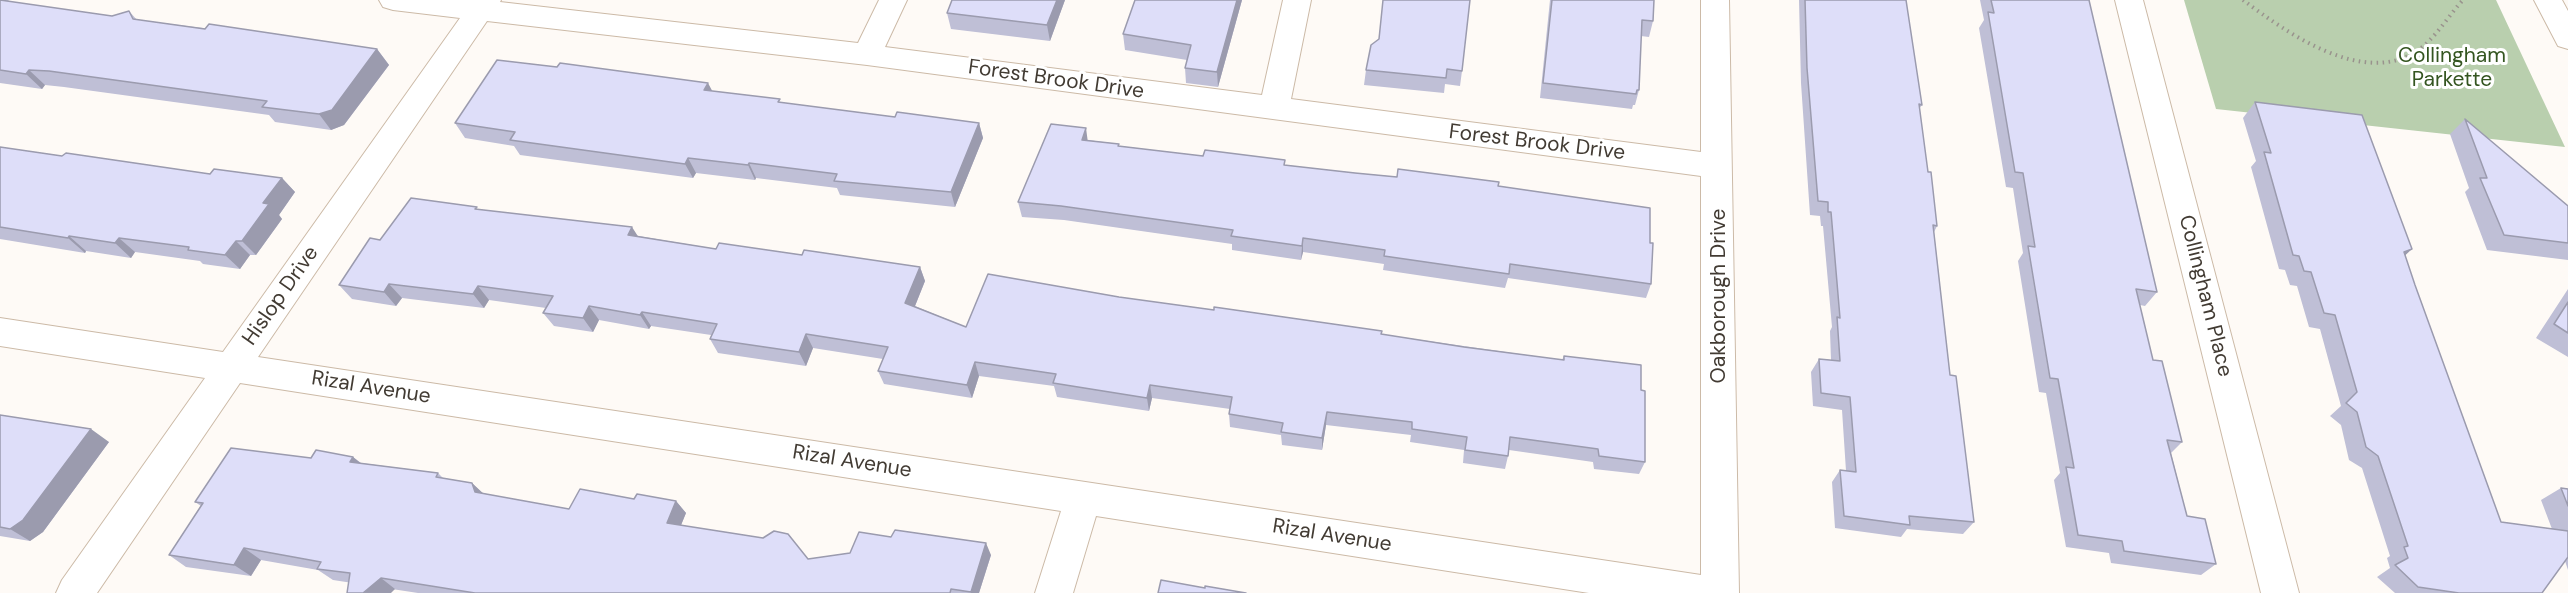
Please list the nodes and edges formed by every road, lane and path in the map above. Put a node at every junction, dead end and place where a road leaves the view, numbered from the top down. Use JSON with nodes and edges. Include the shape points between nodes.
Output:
{"nodes":[{"id":1,"x":393,"y":0,"type":"edge"},
{"id":2,"x":892,"y":0,"type":"edge"},
{"id":3,"x":1297,"y":0,"type":"edge"},
{"id":4,"x":1715,"y":0,"type":"edge"},
{"id":5,"x":2129,"y":0,"type":"edge"},
{"id":6,"x":2243,"y":0,"type":"edge"},
{"id":7,"x":2463,"y":0,"type":"edge"},
{"id":8,"x":2548,"y":0,"type":"edge"},
{"id":9,"x":483,"y":5,"type":"edge"},
{"id":10,"x":2568,"y":39,"type":"edge"},
{"id":11,"x":867,"y":55,"type":"junction"},
{"id":12,"x":1274,"y":109,"type":"junction"},
{"id":13,"x":1718,"y":166,"type":"junction"},
{"id":14,"x":0,"y":332,"type":"edge"},
{"id":15,"x":232,"y":367,"type":"junction"},
{"id":16,"x":1084,"y":497,"type":"junction"},
{"id":17,"x":75,"y":593,"type":"edge"},
{"id":18,"x":1054,"y":593,"type":"edge"},
{"id":19,"x":1703,"y":593,"type":"edge"},
{"id":20,"x":1720,"y":593,"type":"edge"},
{"id":21,"x":2280,"y":593,"type":"edge"}],
"edges":[{"from":1,"to":9,"type":"street","name":"Forest Brook Drive"},
{"from":2,"to":11,"type":"street"},
{"from":3,"to":12,"type":"street"},
{"from":4,"to":13,"type":"street","name":"Oakborough Drive"},
{"from":5,"to":21,"type":"street","name":"Collingham Place"},
{"from":6,"to":7,"type":"path","via":[[2288,33],[2324,52],[2358,61],[2386,62],[2420,49]]},
{"from":8,"to":10,"type":"street"},
{"from":9,"to":11,"type":"street","name":"Forest Brook Drive"},
{"from":9,"to":15,"type":"street","name":"Hislop Drive"},
{"from":11,"to":12,"type":"street","name":"Forest Brook Drive"},
{"from":12,"to":13,"type":"street","name":"Forest Brook Drive"},
{"from":13,"to":20,"type":"street","name":"Oakborough Drive"},
{"from":14,"to":15,"type":"street","name":"Rizal Avenue"},
{"from":15,"to":16,"type":"street","name":"Rizal Avenue"},
{"from":15,"to":17,"type":"street","name":"Hislop Drive"},
{"from":16,"to":18,"type":"street"},
{"from":16,"to":19,"type":"street","name":"Rizal Avenue"}]}
